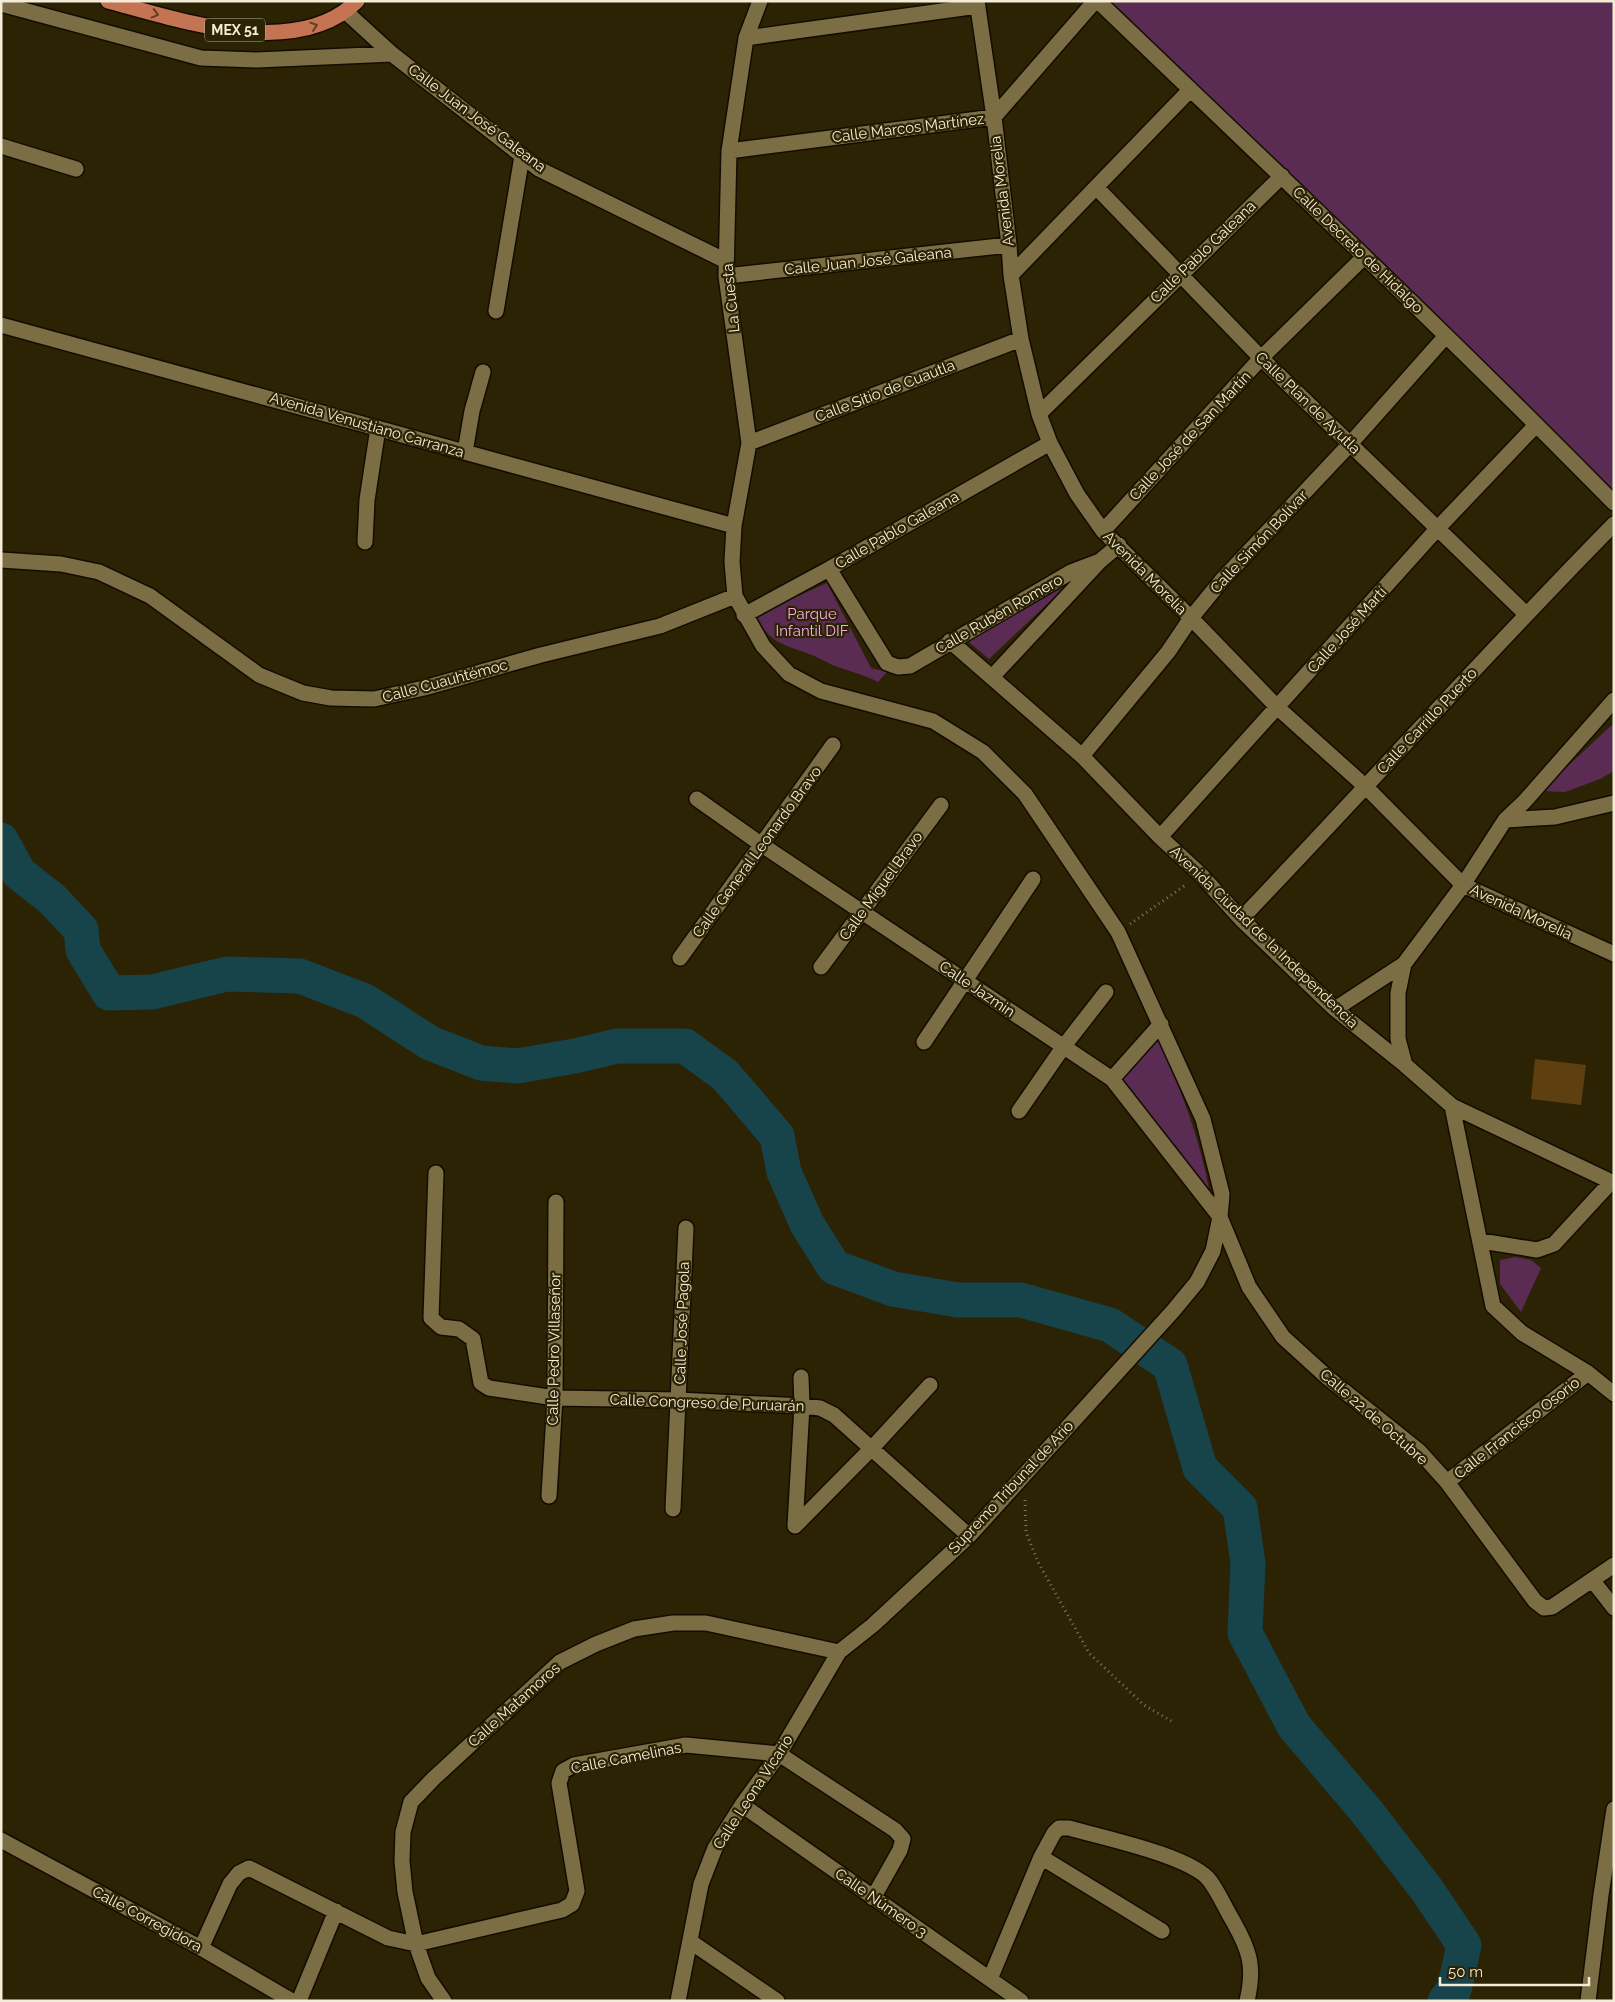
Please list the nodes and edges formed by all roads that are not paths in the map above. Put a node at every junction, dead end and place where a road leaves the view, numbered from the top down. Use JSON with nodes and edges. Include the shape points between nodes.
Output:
{"nodes":[{"id":1,"x":108,"y":1,"type":"edge"},
{"id":2,"x":760,"y":1,"type":"edge"},
{"id":3,"x":1096,"y":1,"type":"edge"},
{"id":4,"x":977,"y":3,"type":"edge"},
{"id":5,"x":1,"y":4,"type":"edge"},
{"id":6,"x":352,"y":6,"type":"edge"},
{"id":7,"x":746,"y":38,"type":"junction"},
{"id":8,"x":392,"y":54,"type":"junction"},
{"id":9,"x":1190,"y":90,"type":"junction"},
{"id":10,"x":994,"y":117,"type":"junction"},
{"id":11,"x":1,"y":146,"type":"edge"},
{"id":12,"x":729,"y":151,"type":"junction"},
{"id":13,"x":522,"y":156,"type":"junction"},
{"id":14,"x":76,"y":170,"type":"dead end"},
{"id":15,"x":1282,"y":176,"type":"junction"},
{"id":16,"x":1096,"y":186,"type":"junction"},
{"id":17,"x":1010,"y":245,"type":"junction"},
{"id":18,"x":1364,"y":258,"type":"junction"},
{"id":19,"x":726,"y":269,"type":"junction"},
{"id":20,"x":1180,"y":274,"type":"junction"},
{"id":21,"x":1011,"y":275,"type":"junction"},
{"id":22,"x":496,"y":311,"type":"dead end"},
{"id":23,"x":1,"y":325,"type":"edge"},
{"id":24,"x":1446,"y":337,"type":"junction"},
{"id":25,"x":1021,"y":338,"type":"junction"},
{"id":26,"x":1261,"y":358,"type":"junction"},
{"id":27,"x":483,"y":372,"type":"dead end"},
{"id":28,"x":1039,"y":414,"type":"junction"},
{"id":29,"x":1536,"y":424,"type":"junction"},
{"id":30,"x":378,"y":428,"type":"junction"},
{"id":31,"x":749,"y":443,"type":"junction"},
{"id":32,"x":1050,"y":443,"type":"junction"},
{"id":33,"x":1350,"y":444,"type":"junction"},
{"id":34,"x":465,"y":452,"type":"junction"},
{"id":35,"x":1614,"y":503,"type":"edge"},
{"id":36,"x":1614,"y":524,"type":"edge"},
{"id":37,"x":734,"y":526,"type":"junction"},
{"id":38,"x":1437,"y":529,"type":"junction"},
{"id":39,"x":1103,"y":531,"type":"junction"},
{"id":40,"x":365,"y":542,"type":"dead end"},
{"id":41,"x":1119,"y":545,"type":"junction"},
{"id":42,"x":1,"y":560,"type":"edge"},
{"id":43,"x":1100,"y":561,"type":"junction"},
{"id":44,"x":829,"y":569,"type":"junction"},
{"id":45,"x":735,"y":596,"type":"junction"},
{"id":46,"x":1526,"y":614,"type":"junction"},
{"id":47,"x":744,"y":615,"type":"junction"},
{"id":48,"x":1191,"y":618,"type":"junction"},
{"id":49,"x":950,"y":641,"type":"junction"},
{"id":50,"x":992,"y":677,"type":"junction"},
{"id":51,"x":1614,"y":700,"type":"edge"},
{"id":52,"x":1278,"y":708,"type":"junction"},
{"id":53,"x":834,"y":745,"type":"dead end"},
{"id":54,"x":1082,"y":756,"type":"junction"},
{"id":55,"x":1366,"y":787,"type":"junction"},
{"id":56,"x":697,"y":799,"type":"dead end"},
{"id":57,"x":1614,"y":803,"type":"edge"},
{"id":58,"x":941,"y":805,"type":"dead end"},
{"id":59,"x":1505,"y":820,"type":"junction"},
{"id":60,"x":1160,"y":837,"type":"junction"},
{"id":61,"x":762,"y":845,"type":"junction"},
{"id":62,"x":1033,"y":879,"type":"dead end"},
{"id":63,"x":1463,"y":885,"type":"junction"},
{"id":64,"x":862,"y":911,"type":"junction"},
{"id":65,"x":1240,"y":919,"type":"junction"},
{"id":66,"x":1614,"y":954,"type":"edge"},
{"id":67,"x":680,"y":958,"type":"dead end"},
{"id":68,"x":1404,"y":964,"type":"junction"},
{"id":69,"x":821,"y":967,"type":"dead end"},
{"id":70,"x":965,"y":981,"type":"junction"},
{"id":71,"x":1106,"y":992,"type":"dead end"},
{"id":72,"x":1335,"y":1009,"type":"junction"},
{"id":73,"x":1161,"y":1024,"type":"junction"},
{"id":74,"x":924,"y":1042,"type":"dead end"},
{"id":75,"x":1064,"y":1046,"type":"junction"},
{"id":76,"x":1405,"y":1065,"type":"junction"},
{"id":77,"x":1112,"y":1078,"type":"junction"},
{"id":78,"x":1452,"y":1106,"type":"junction"},
{"id":79,"x":1019,"y":1111,"type":"dead end"},
{"id":80,"x":436,"y":1173,"type":"dead end"},
{"id":81,"x":1612,"y":1182,"type":"edge"},
{"id":82,"x":556,"y":1202,"type":"dead end"},
{"id":83,"x":1220,"y":1217,"type":"junction"},
{"id":84,"x":686,"y":1228,"type":"dead end"},
{"id":85,"x":1481,"y":1241,"type":"junction"},
{"id":86,"x":1588,"y":1373,"type":"junction"},
{"id":87,"x":801,"y":1377,"type":"dead end"},
{"id":88,"x":930,"y":1385,"type":"dead end"},
{"id":89,"x":1614,"y":1394,"type":"edge"},
{"id":90,"x":555,"y":1398,"type":"junction"},
{"id":91,"x":678,"y":1400,"type":"junction"},
{"id":92,"x":802,"y":1406,"type":"junction"},
{"id":93,"x":872,"y":1448,"type":"junction"},
{"id":94,"x":1447,"y":1482,"type":"junction"},
{"id":95,"x":549,"y":1496,"type":"dead end"},
{"id":96,"x":673,"y":1509,"type":"dead end"},
{"id":97,"x":969,"y":1536,"type":"junction"},
{"id":98,"x":1614,"y":1565,"type":"edge"},
{"id":99,"x":1592,"y":1581,"type":"junction"},
{"id":100,"x":1614,"y":1608,"type":"edge"},
{"id":101,"x":839,"y":1652,"type":"junction"},
{"id":102,"x":779,"y":1754,"type":"junction"},
{"id":103,"x":742,"y":1805,"type":"junction"},
{"id":104,"x":1614,"y":1808,"type":"edge"},
{"id":105,"x":1,"y":1840,"type":"edge"},
{"id":106,"x":1041,"y":1857,"type":"junction"},
{"id":107,"x":1607,"y":1896,"type":"edge"},
{"id":108,"x":873,"y":1898,"type":"junction"},
{"id":109,"x":336,"y":1911,"type":"junction"},
{"id":110,"x":1162,"y":1931,"type":"dead end"},
{"id":111,"x":691,"y":1942,"type":"junction"},
{"id":112,"x":416,"y":1944,"type":"junction"},
{"id":113,"x":201,"y":1948,"type":"junction"},
{"id":114,"x":990,"y":1979,"type":"junction"},
{"id":115,"x":292,"y":2001,"type":"edge"},
{"id":116,"x":299,"y":2001,"type":"edge"},
{"id":117,"x":444,"y":2001,"type":"edge"},
{"id":118,"x":678,"y":2001,"type":"edge"},
{"id":119,"x":777,"y":2001,"type":"edge"},
{"id":120,"x":1022,"y":2001,"type":"edge"},
{"id":121,"x":1247,"y":2001,"type":"edge"},
{"id":122,"x":1588,"y":2001,"type":"edge"}],
"edges":[{"from":1,"to":6,"type":"main road","number":"MEX 51","one_way":true,"via":[[203,26],[260,33],[312,28]]},
{"from":2,"to":7,"type":"street","name":"La Cuesta"},
{"from":3,"to":9,"type":"street","name":"Calle Decreto de Hidalgo"},
{"from":3,"to":10,"type":"street","name":"Calle Marcos Martínez"},
{"from":4,"to":7,"type":"street"},
{"from":4,"to":10,"type":"street","name":"Avenida Morelia"},
{"from":5,"to":8,"type":"street","via":[[201,58],[257,60]]},
{"from":6,"to":8,"type":"street","name":"Calle Juan José Galeana"},
{"from":7,"to":12,"type":"street","name":"La Cuesta"},
{"from":8,"to":13,"type":"street","name":"Calle Juan José Galeana"},
{"from":9,"to":15,"type":"street","name":"Calle Decreto de Hidalgo"},
{"from":9,"to":16,"type":"street"},
{"from":10,"to":12,"type":"street","name":"Calle Marcos Martínez"},
{"from":10,"to":17,"type":"street","name":"Avenida Morelia"},
{"from":11,"to":14,"type":"street"},
{"from":12,"to":19,"type":"street","name":"La Cuesta"},
{"from":13,"to":19,"type":"street","name":"Calle Juan José Galeana","via":[[539,169]]},
{"from":13,"to":22,"type":"street"},
{"from":15,"to":18,"type":"street","name":"Calle Decreto de Hidalgo"},
{"from":15,"to":20,"type":"street","name":"Calle Pablo Galeana"},
{"from":16,"to":20,"type":"street","name":"Calle Plan de Ayutla"},
{"from":16,"to":21,"type":"street"},
{"from":17,"to":19,"type":"street","name":"Calle Juan José Galeana"},
{"from":17,"to":21,"type":"street","name":"Avenida Morelia"},
{"from":18,"to":24,"type":"street","name":"Calle Decreto de Hidalgo"},
{"from":18,"to":26,"type":"street","name":"Calle José de San Martín"},
{"from":19,"to":31,"type":"street","name":"La Cuesta"},
{"from":20,"to":26,"type":"street","name":"Calle Plan de Ayutla"},
{"from":20,"to":28,"type":"street","name":"Calle Pablo Galeana"},
{"from":21,"to":25,"type":"street","name":"Avenida Morelia"},
{"from":23,"to":30,"type":"street","name":"Avenida Venustiano Carranza"},
{"from":24,"to":29,"type":"street","name":"Calle Decreto de Hidalgo"},
{"from":24,"to":33,"type":"street","name":"Calle Simón Bolívar"},
{"from":25,"to":28,"type":"street","name":"Avenida Morelia"},
{"from":25,"to":31,"type":"street","name":"Calle Sitio de Cuautla"},
{"from":26,"to":33,"type":"street","name":"Calle Plan de Ayutla"},
{"from":26,"to":39,"type":"street","name":"Calle José de San Martín"},
{"from":27,"to":34,"type":"street"},
{"from":28,"to":32,"type":"street","name":"Avenida Morelia"},
{"from":29,"to":35,"type":"street","name":"Calle Decreto de Hidalgo"},
{"from":29,"to":38,"type":"street","name":"Calle José Martí"},
{"from":30,"to":34,"type":"street","name":"Avenida Venustiano Carranza"},
{"from":30,"to":40,"type":"street","via":[[367,500]]},
{"from":31,"to":37,"type":"street","name":"La Cuesta"},
{"from":32,"to":39,"type":"street","name":"Avenida Morelia","via":[[1077,494]]},
{"from":32,"to":44,"type":"street","name":"Calle Pablo Galeana"},
{"from":33,"to":38,"type":"street","name":"Calle Plan de Ayutla"},
{"from":33,"to":48,"type":"street","name":"Calle Simón Bolívar","via":[[1222,580]]},
{"from":34,"to":37,"type":"street","name":"Avenida Venustiano Carranza"},
{"from":36,"to":46,"type":"street","name":"Calle Carrillo Puerto"},
{"from":37,"to":45,"type":"street","name":"La Cuesta","via":[[732,562]]},
{"from":38,"to":46,"type":"street","name":"Calle Plan de Ayutla"},
{"from":38,"to":52,"type":"street","name":"Calle José Martí"},
{"from":39,"to":41,"type":"street","name":"Avenida Morelia"},
{"from":41,"to":43,"type":"street"},
{"from":41,"to":48,"type":"street","name":"Avenida Morelia"},
{"from":42,"to":45,"type":"street","name":"Calle Cuauhtémoc","via":[[61,564],[99,572],[150,596],[258,675],[303,693],[331,698],[374,699],[424,688],[660,626]]},
{"from":43,"to":49,"type":"street","name":"Calle Rubén Romero","via":[[1070,572]]},
{"from":43,"to":50,"type":"street"},
{"from":44,"to":47,"type":"street","name":"Calle Pablo Galeana"},
{"from":44,"to":49,"type":"street","name":"Calle Rubén Romero","via":[[887,662],[898,668],[910,666]]},
{"from":45,"to":47,"type":"street","name":"Supremo Tribunal de Ario"},
{"from":46,"to":55,"type":"street","name":"Calle Carrillo Puerto"},
{"from":47,"to":73,"type":"street","name":"Supremo Tribunal de Ario","via":[[763,646],[789,674],[821,691],[933,721],[983,752],[1025,794],[1118,932]]},
{"from":48,"to":52,"type":"street","name":"Avenida Morelia"},
{"from":48,"to":54,"type":"street","name":"Calle Simón Bolívar","via":[[1168,652]]},
{"from":49,"to":50,"type":"street","name":"Avenida Ciudad de la Independencia"},
{"from":50,"to":54,"type":"street","name":"Avenida Ciudad de la Independencia"},
{"from":51,"to":59,"type":"street"},
{"from":52,"to":55,"type":"street","name":"Avenida Morelia"},
{"from":52,"to":60,"type":"street","name":"Calle José Martí"},
{"from":53,"to":61,"type":"street","name":"Calle General Leonardo Bravo"},
{"from":54,"to":60,"type":"street","name":"Avenida Ciudad de la Independencia"},
{"from":55,"to":63,"type":"street","name":"Avenida Morelia"},
{"from":55,"to":65,"type":"street","name":"Calle Carrillo Puerto"},
{"from":56,"to":61,"type":"street","name":"Calle Jazmin"},
{"from":57,"to":59,"type":"street","via":[[1554,817]]},
{"from":58,"to":64,"type":"street","name":"Calle Miguel Bravo"},
{"from":59,"to":63,"type":"street"},
{"from":60,"to":65,"type":"street","name":"Avenida Ciudad de la Independencia","via":[[1201,875]]},
{"from":61,"to":64,"type":"street","name":"Calle Jazmin"},
{"from":61,"to":67,"type":"street","name":"Calle General Leonardo Bravo"},
{"from":62,"to":70,"type":"street"},
{"from":63,"to":66,"type":"street","name":"Avenida Morelia"},
{"from":63,"to":68,"type":"street"},
{"from":64,"to":69,"type":"street","name":"Calle Miguel Bravo"},
{"from":64,"to":70,"type":"street","name":"Calle Jazmin"},
{"from":65,"to":72,"type":"street","name":"Avenida Ciudad de la Independencia"},
{"from":68,"to":72,"type":"street"},
{"from":68,"to":76,"type":"street","via":[[1398,994],[1398,1039]]},
{"from":70,"to":74,"type":"street"},
{"from":70,"to":75,"type":"street","name":"Calle Jazmin"},
{"from":71,"to":75,"type":"street"},
{"from":72,"to":76,"type":"street","name":"Avenida Ciudad de la Independencia"},
{"from":73,"to":77,"type":"street"},
{"from":73,"to":83,"type":"street","name":"Supremo Tribunal de Ario","via":[[1204,1119],[1222,1194]]},
{"from":75,"to":77,"type":"street","name":"Calle Jazmin"},
{"from":75,"to":79,"type":"street"},
{"from":76,"to":78,"type":"street","name":"Avenida Ciudad de la Independencia"},
{"from":77,"to":83,"type":"street","name":"Calle Jazmin"},
{"from":78,"to":81,"type":"street","name":"Avenida Ciudad de la Independencia"},
{"from":78,"to":85,"type":"street"},
{"from":80,"to":90,"type":"street","name":"Calle Congreso de Puruarán","via":[[431,1318],[441,1327],[459,1329],[473,1339],[481,1382],[489,1388]]},
{"from":81,"to":85,"type":"street","via":[[1554,1244],[1537,1250]]},
{"from":82,"to":90,"type":"street","name":"Calle Pedro Villaseñor"},
{"from":83,"to":94,"type":"street","name":"Calle 22 de Octubre","via":[[1249,1287],[1283,1336],[1328,1378],[1419,1451]]},
{"from":83,"to":97,"type":"street","name":"Supremo Tribunal de Ario","via":[[1213,1251],[1197,1282]]},
{"from":84,"to":91,"type":"street","name":"Calle José Pagola"},
{"from":85,"to":86,"type":"street","via":[[1494,1306],[1522,1333]]},
{"from":86,"to":89,"type":"street"},
{"from":86,"to":94,"type":"street","name":"Calle Francisco Osorio"},
{"from":87,"to":92,"type":"street"},
{"from":88,"to":93,"type":"street"},
{"from":90,"to":91,"type":"street","name":"Calle Congreso de Puruarán"},
{"from":90,"to":95,"type":"street","name":"Calle Pedro Villaseñor"},
{"from":91,"to":92,"type":"street","name":"Calle Congreso de Puruarán"},
{"from":91,"to":96,"type":"street","name":"Calle José Pagola"},
{"from":92,"to":93,"type":"street","name":"Calle Congreso de Puruarán","via":[[820,1408],[834,1415]]},
{"from":92,"to":93,"type":"street","via":[[794,1526]]},
{"from":93,"to":97,"type":"street","name":"Calle Congreso de Puruarán"},
{"from":94,"to":99,"type":"street","name":"Calle 22 de Octubre","via":[[1535,1601],[1544,1608],[1552,1607]]},
{"from":97,"to":101,"type":"street","name":"Supremo Tribunal de Ario"},
{"from":98,"to":99,"type":"street"},
{"from":99,"to":100,"type":"street"},
{"from":101,"to":102,"type":"street","name":"Calle Leona Vicario"},
{"from":101,"to":112,"type":"street","name":"Calle Matamoros","via":[[706,1624],[673,1624],[634,1629],[560,1662],[411,1802],[403,1832],[402,1861]]},
{"from":102,"to":103,"type":"street","name":"Calle Leona Vicario"},
{"from":102,"to":108,"type":"street","via":[[895,1830],[903,1839]]},
{"from":102,"to":112,"type":"street","name":"Calle Camelinas","via":[[686,1745],[574,1765],[562,1771],[559,1783],[576,1891],[572,1904],[562,1910]]},
{"from":103,"to":108,"type":"street","name":"Calle Número 3"},
{"from":103,"to":111,"type":"street","name":"Calle Leona Vicario","via":[[715,1848],[701,1884]]},
{"from":104,"to":107,"type":"street"},
{"from":105,"to":113,"type":"street","name":"Calle Corregidora"},
{"from":106,"to":110,"type":"street"},
{"from":106,"to":114,"type":"street"},
{"from":106,"to":121,"type":"street","via":[[1054,1833],[1059,1828],[1069,1828],[1175,1860],[1200,1871],[1210,1881],[1245,1943],[1251,1962],[1252,1982]]},
{"from":107,"to":122,"type":"street"},
{"from":108,"to":114,"type":"street","name":"Calle Número 3"},
{"from":109,"to":112,"type":"street","via":[[388,1938]]},
{"from":109,"to":113,"type":"street","via":[[250,1868],[239,1873],[230,1884]]},
{"from":109,"to":116,"type":"street"},
{"from":111,"to":118,"type":"street","name":"Calle Leona Vicario"},
{"from":111,"to":119,"type":"street"},
{"from":112,"to":117,"type":"street","via":[[428,1978]]},
{"from":113,"to":115,"type":"street","name":"Calle Corregidora"},
{"from":114,"to":120,"type":"street","name":"Calle Número 3"}]}
